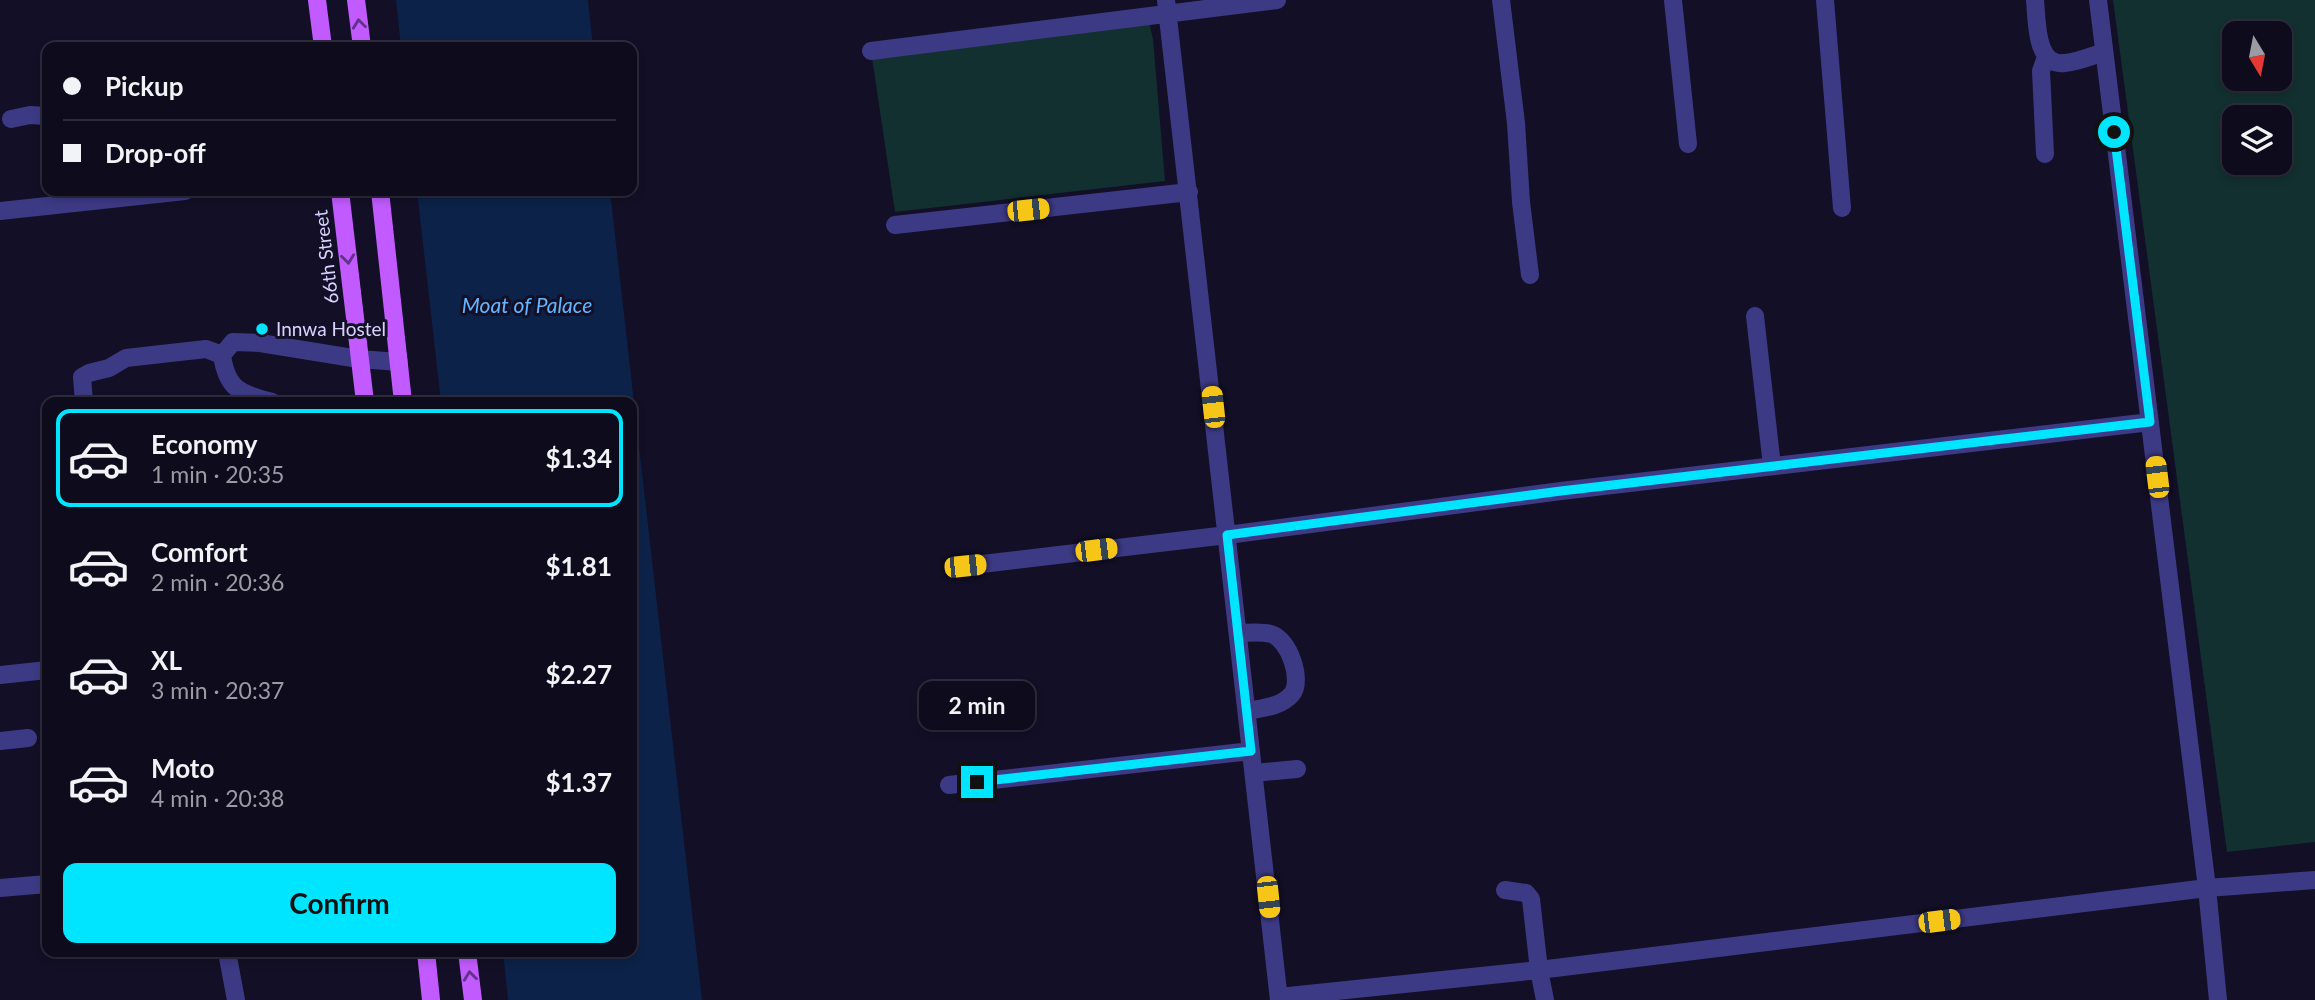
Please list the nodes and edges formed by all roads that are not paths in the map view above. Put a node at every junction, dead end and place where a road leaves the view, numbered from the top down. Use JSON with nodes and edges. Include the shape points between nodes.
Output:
{"nodes":[{"id":1,"x":317,"y":0,"type":"edge"},
{"id":2,"x":356,"y":0,"type":"edge"},
{"id":3,"x":1277,"y":0,"type":"edge"},
{"id":4,"x":1501,"y":0,"type":"edge"},
{"id":5,"x":1673,"y":0,"type":"edge"},
{"id":6,"x":1825,"y":0,"type":"edge"},
{"id":7,"x":2035,"y":0,"type":"edge"},
{"id":8,"x":2098,"y":0,"type":"edge"},
{"id":9,"x":1168,"y":7,"type":"edge"},
{"id":10,"x":322,"y":42,"type":"edge"},
{"id":11,"x":361,"y":42,"type":"edge"},
{"id":12,"x":871,"y":51,"type":"dead end"},
{"id":13,"x":2104,"y":52,"type":"junction"},
{"id":14,"x":2046,"y":57,"type":"junction"},
{"id":15,"x":42,"y":116,"type":"edge"},
{"id":16,"x":11,"y":119,"type":"dead end"},
{"id":17,"x":1688,"y":144,"type":"dead end"},
{"id":18,"x":2045,"y":154,"type":"dead end"},
{"id":19,"x":1189,"y":192,"type":"junction"},
{"id":20,"x":92,"y":196,"type":"edge"},
{"id":21,"x":341,"y":196,"type":"edge"},
{"id":22,"x":381,"y":196,"type":"edge"},
{"id":23,"x":1842,"y":208,"type":"dead end"},
{"id":24,"x":0,"y":211,"type":"edge"},
{"id":25,"x":895,"y":225,"type":"dead end"},
{"id":26,"x":1530,"y":275,"type":"dead end"},
{"id":27,"x":1755,"y":316,"type":"dead end"},
{"id":28,"x":222,"y":355,"type":"junction"},
{"id":29,"x":359,"y":359,"type":"junction"},
{"id":30,"x":399,"y":362,"type":"junction"},
{"id":31,"x":84,"y":397,"type":"edge"},
{"id":32,"x":254,"y":397,"type":"edge"},
{"id":33,"x":364,"y":397,"type":"edge"},
{"id":34,"x":402,"y":397,"type":"edge"},
{"id":35,"x":2150,"y":422,"type":"junction"},
{"id":36,"x":1772,"y":466,"type":"junction"},
{"id":37,"x":1227,"y":535,"type":"junction"},
{"id":38,"x":965,"y":566,"type":"dead end"},
{"id":39,"x":1238,"y":633,"type":"junction"},
{"id":40,"x":42,"y":671,"type":"edge"},
{"id":41,"x":0,"y":675,"type":"edge"},
{"id":42,"x":1247,"y":711,"type":"junction"},
{"id":43,"x":29,"y":738,"type":"dead end"},
{"id":44,"x":0,"y":740,"type":"edge"},
{"id":45,"x":1251,"y":751,"type":"junction"},
{"id":46,"x":1297,"y":769,"type":"dead end"},
{"id":47,"x":1254,"y":773,"type":"junction"},
{"id":48,"x":949,"y":785,"type":"dead end"},
{"id":49,"x":2315,"y":880,"type":"edge"},
{"id":50,"x":42,"y":884,"type":"edge"},
{"id":51,"x":0,"y":888,"type":"edge"},
{"id":52,"x":2207,"y":888,"type":"junction"},
{"id":53,"x":1505,"y":890,"type":"dead end"},
{"id":54,"x":228,"y":957,"type":"edge"},
{"id":55,"x":427,"y":957,"type":"edge"},
{"id":56,"x":468,"y":957,"type":"edge"},
{"id":57,"x":1539,"y":970,"type":"junction"},
{"id":58,"x":1279,"y":999,"type":"edge"},
{"id":59,"x":236,"y":1000,"type":"edge"},
{"id":60,"x":431,"y":1000,"type":"edge"},
{"id":61,"x":473,"y":1000,"type":"edge"},
{"id":62,"x":1545,"y":1000,"type":"edge"},
{"id":63,"x":2218,"y":1000,"type":"edge"}],
"edges":[{"from":1,"to":10,"type":"main road"},
{"from":11,"to":2,"type":"main road","one_way":true},
{"from":3,"to":9,"type":"street"},
{"from":4,"to":26,"type":"street"},
{"from":5,"to":17,"type":"street"},
{"from":6,"to":23,"type":"street"},
{"from":7,"to":14,"type":"street"},
{"from":8,"to":13,"type":"street"},
{"from":9,"to":12,"type":"street"},
{"from":9,"to":19,"type":"street"},
{"from":13,"to":14,"type":"street","via":[[2064,64]]},
{"from":13,"to":35,"type":"street"},
{"from":14,"to":18,"type":"street","via":[[2040,71]]},
{"from":15,"to":16,"type":"street"},
{"from":19,"to":25,"type":"street"},
{"from":19,"to":37,"type":"street"},
{"from":20,"to":24,"type":"street"},
{"from":21,"to":29,"type":"main road","name":"66th Street","one_way":true},
{"from":22,"to":30,"type":"main road"},
{"from":27,"to":36,"type":"street"},
{"from":28,"to":29,"type":"street","via":[[233,342],[241,341]]},
{"from":28,"to":31,"type":"street","via":[[206,349],[126,358],[82,377]]},
{"from":28,"to":32,"type":"street","via":[[232,387]]},
{"from":29,"to":30,"type":"street"},
{"from":29,"to":33,"type":"main road","name":"66th Street"},
{"from":30,"to":34,"type":"main road"},
{"from":35,"to":36,"type":"street"},
{"from":35,"to":52,"type":"street"},
{"from":36,"to":37,"type":"street"},
{"from":37,"to":38,"type":"street"},
{"from":37,"to":39,"type":"street"},
{"from":39,"to":42,"type":"street"},
{"from":39,"to":42,"type":"street","via":[[1270,633],[1282,640],[1293,663],[1296,686],[1281,703]]},
{"from":40,"to":41,"type":"street"},
{"from":42,"to":45,"type":"street"},
{"from":43,"to":44,"type":"street"},
{"from":45,"to":47,"type":"street"},
{"from":45,"to":48,"type":"street"},
{"from":46,"to":47,"type":"street"},
{"from":47,"to":58,"type":"street"},
{"from":49,"to":52,"type":"street"},
{"from":50,"to":51,"type":"street"},
{"from":52,"to":57,"type":"street"},
{"from":52,"to":63,"type":"street"},
{"from":53,"to":57,"type":"street","via":[[1526,893],[1531,900]]},
{"from":54,"to":59,"type":"street"},
{"from":55,"to":60,"type":"main road"},
{"from":61,"to":56,"type":"main road","one_way":true},
{"from":57,"to":58,"type":"street"},
{"from":57,"to":62,"type":"street"}]}
